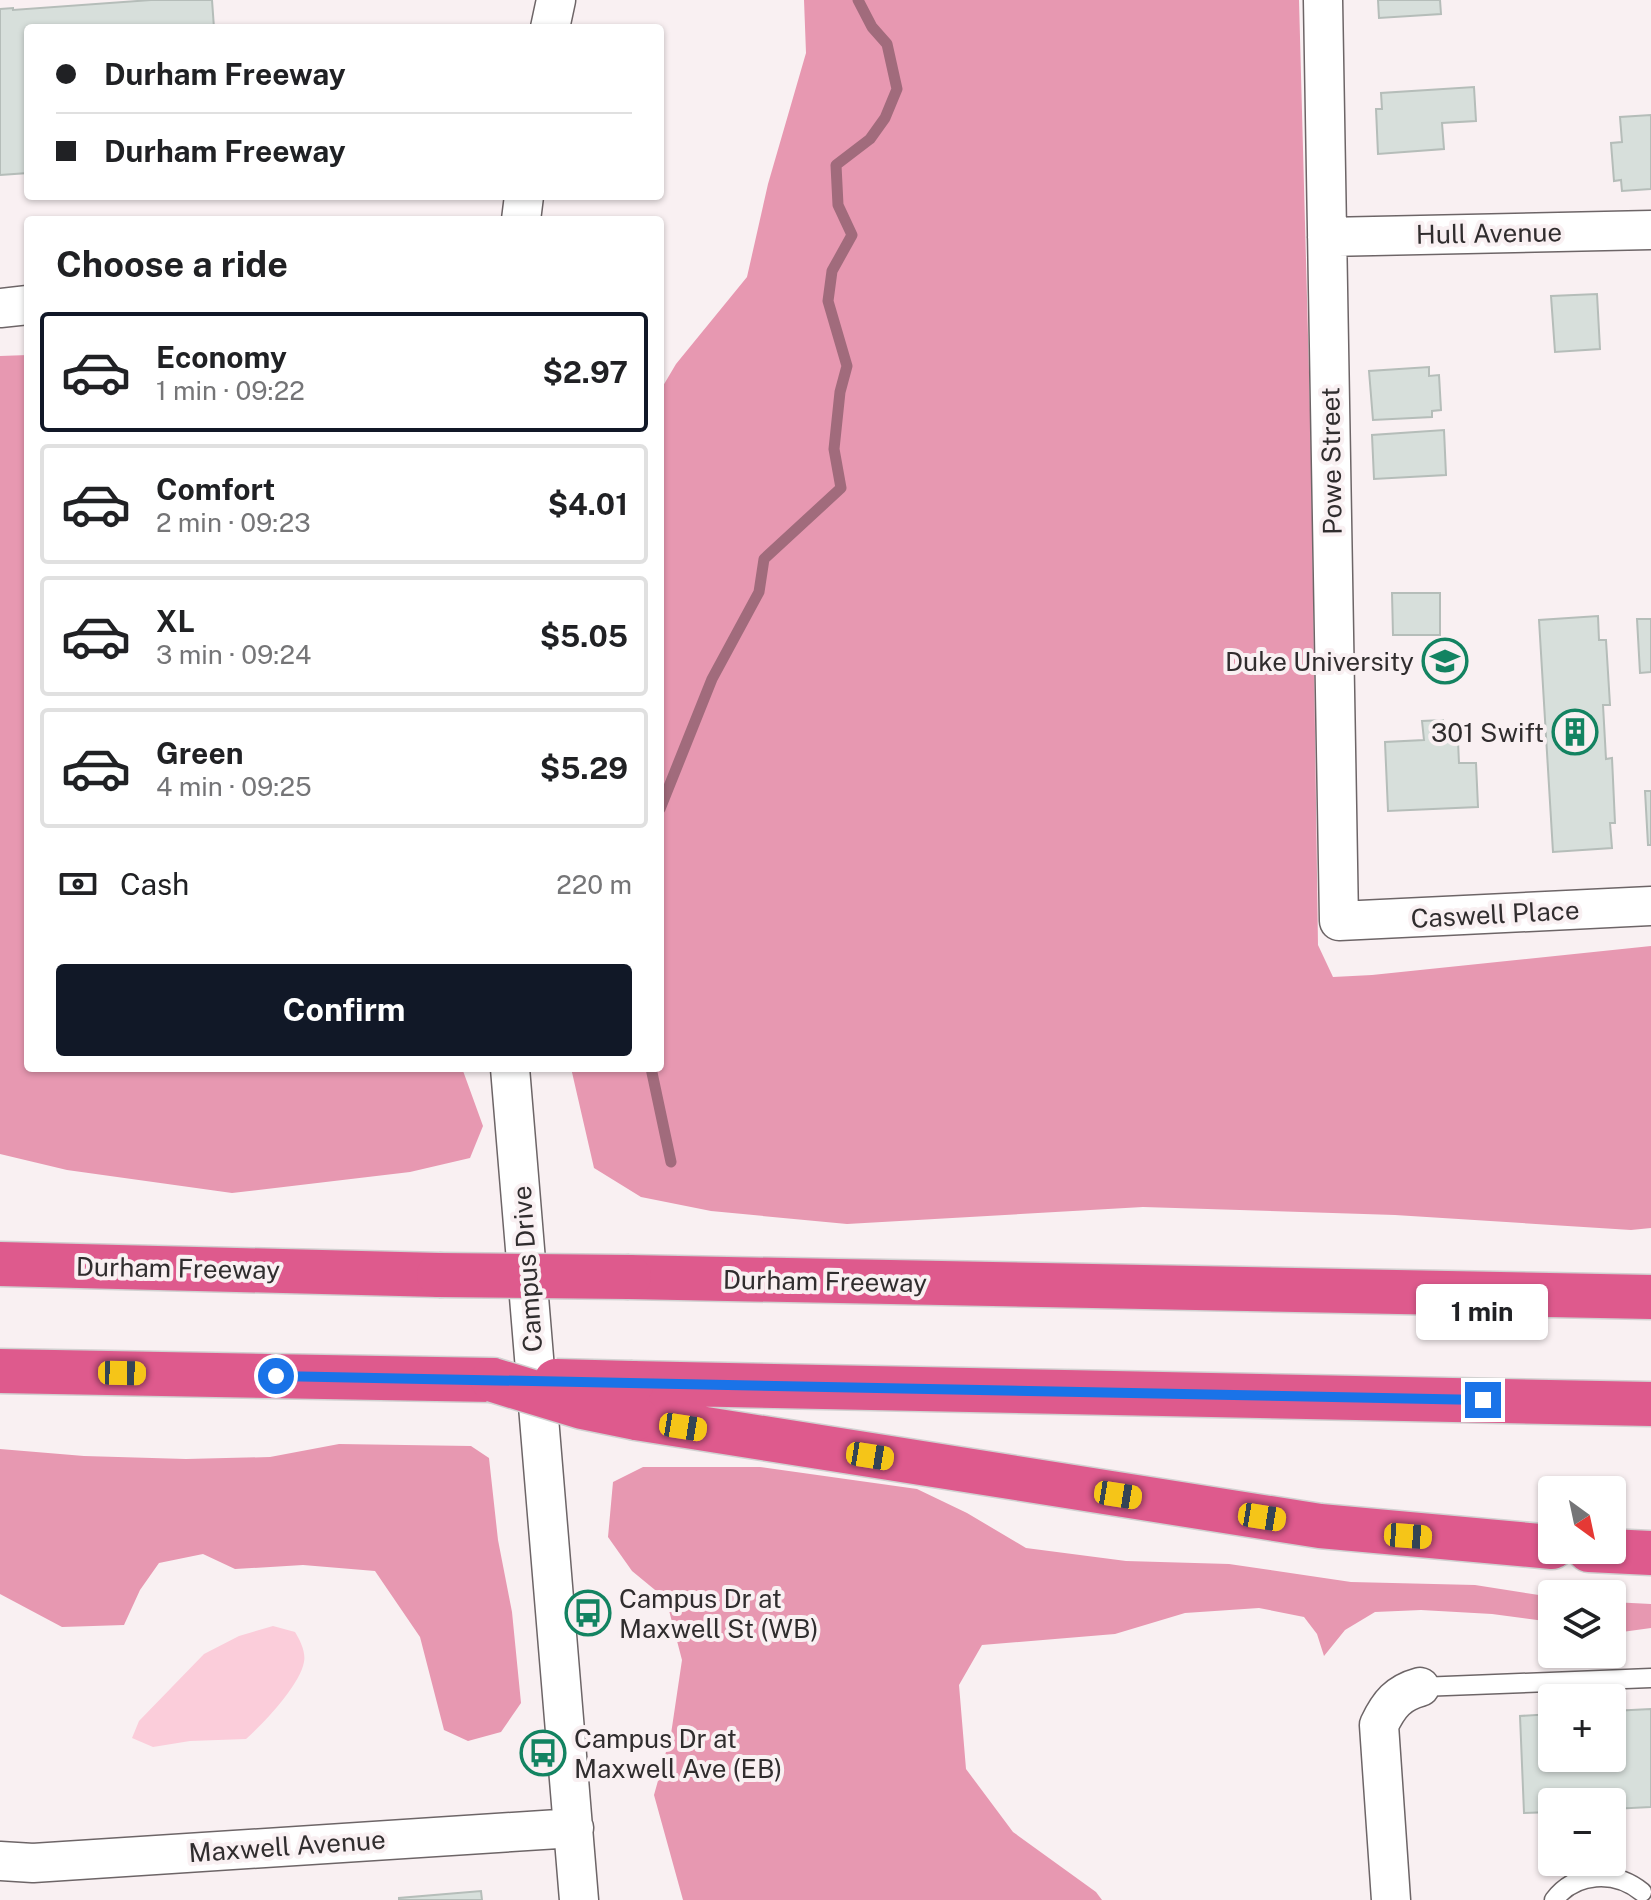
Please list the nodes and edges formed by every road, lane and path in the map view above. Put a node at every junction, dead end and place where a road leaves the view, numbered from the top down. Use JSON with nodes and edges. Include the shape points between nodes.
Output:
{"nodes":[{"id":1,"x":556,"y":0,"type":"edge"},
{"id":2,"x":1323,"y":0,"type":"edge"},
{"id":3,"x":551,"y":24,"type":"edge"},
{"id":4,"x":1651,"y":230,"type":"edge"},
{"id":5,"x":1327,"y":237,"type":"junction"},
{"id":6,"x":24,"y":305,"type":"edge"},
{"id":7,"x":0,"y":308,"type":"edge"},
{"id":8,"x":1651,"y":906,"type":"edge"},
{"id":9,"x":1339,"y":921,"type":"joint"},
{"id":10,"x":510,"y":1072,"type":"edge"},
{"id":11,"x":0,"y":1264,"type":"edge"},
{"id":12,"x":1651,"y":1297,"type":"edge"},
{"id":13,"x":0,"y":1371,"type":"edge"},
{"id":14,"x":634,"y":1401,"type":"junction"},
{"id":15,"x":1651,"y":1404,"type":"edge"},
{"id":16,"x":1538,"y":1546,"type":"edge"},
{"id":17,"x":1626,"y":1552,"type":"edge"},
{"id":18,"x":1651,"y":1553,"type":"edge"},
{"id":19,"x":1651,"y":1678,"type":"edge"},
{"id":20,"x":1420,"y":1687,"type":"joint"},
{"id":21,"x":574,"y":1828,"type":"junction"},
{"id":22,"x":0,"y":1861,"type":"edge"},
{"id":23,"x":1642,"y":1892,"type":"dead end"},
{"id":24,"x":579,"y":1900,"type":"edge"},
{"id":25,"x":1391,"y":1900,"type":"edge"},
{"id":26,"x":1554,"y":1900,"type":"edge"}],
"edges":[{"from":1,"to":3,"type":"street"},
{"from":2,"to":5,"type":"street","name":"Powe Street"},
{"from":4,"to":5,"type":"street","name":"Hull Avenue"},
{"from":5,"to":9,"type":"street","name":"Powe Street"},
{"from":6,"to":7,"type":"street"},
{"from":8,"to":9,"type":"street","name":"Caswell Place"},
{"from":10,"to":21,"type":"street","name":"Campus Drive"},
{"from":11,"to":12,"type":"highway","name":"Durham Freeway","bridge":true},
{"from":13,"to":14,"type":"highway","bridge":true,"via":[[493,1380],[582,1407]]},
{"from":14,"to":15,"type":"highway"},
{"from":14,"to":16,"type":"highway","via":[[1320,1526]]},
{"from":17,"to":18,"type":"highway"},
{"from":19,"to":20,"type":"lane"},
{"from":20,"to":25,"type":"street","via":[[1403,1692],[1379,1725]]},
{"from":21,"to":22,"type":"street","name":"Maxwell Avenue"},
{"from":21,"to":24,"type":"street","name":"Campus Drive"},
{"from":23,"to":26,"type":"lane","via":[[1629,1881],[1581,1878]]}]}
